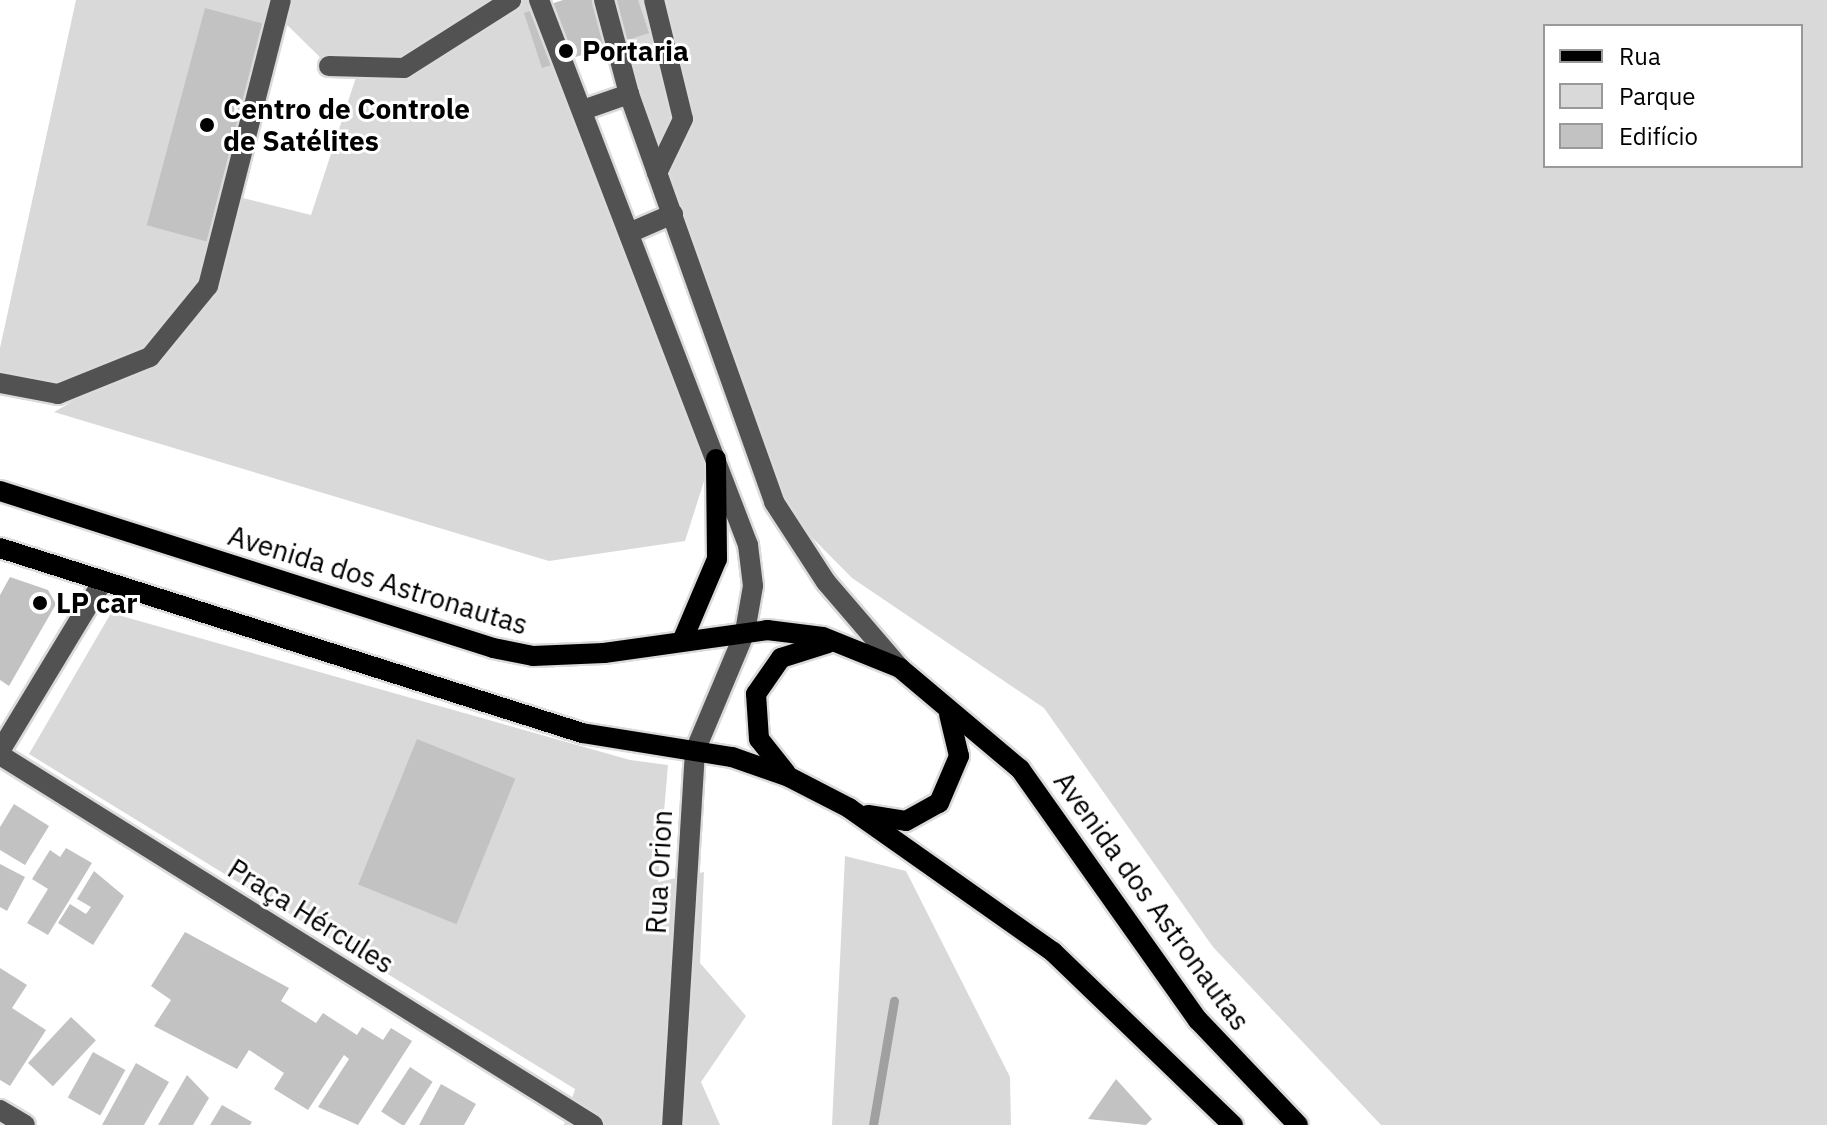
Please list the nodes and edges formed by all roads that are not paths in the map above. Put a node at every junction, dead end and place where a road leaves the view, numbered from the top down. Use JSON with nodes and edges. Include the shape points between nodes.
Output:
{"nodes":[{"id":1,"x":281,"y":0,"type":"edge"},
{"id":2,"x":511,"y":0,"type":"edge"},
{"id":3,"x":539,"y":0,"type":"edge"},
{"id":4,"x":604,"y":0,"type":"edge"},
{"id":5,"x":654,"y":0,"type":"edge"},
{"id":6,"x":329,"y":66,"type":"dead end"},
{"id":7,"x":629,"y":94,"type":"junction"},
{"id":8,"x":583,"y":110,"type":"junction"},
{"id":9,"x":657,"y":173,"type":"junction"},
{"id":10,"x":673,"y":214,"type":"junction"},
{"id":11,"x":629,"y":233,"type":"junction"},
{"id":12,"x":0,"y":383,"type":"edge"},
{"id":13,"x":716,"y":459,"type":"junction"},
{"id":14,"x":0,"y":491,"type":"edge"},
{"id":15,"x":0,"y":548,"type":"edge"},
{"id":16,"x":101,"y":584,"type":"junction"},
{"id":17,"x":745,"y":632,"type":"junction"},
{"id":18,"x":683,"y":639,"type":"junction"},
{"id":19,"x":848,"y":644,"type":"junction"},
{"id":20,"x":900,"y":668,"type":"junction"},
{"id":21,"x":946,"y":709,"type":"junction"},
{"id":22,"x":695,"y":751,"type":"junction"},
{"id":23,"x":0,"y":753,"type":"edge"},
{"id":24,"x":789,"y":777,"type":"junction"},
{"id":25,"x":849,"y":808,"type":"junction"},
{"id":26,"x":0,"y":1110,"type":"edge"},
{"id":27,"x":25,"y":1125,"type":"edge"},
{"id":28,"x":593,"y":1125,"type":"edge"},
{"id":29,"x":672,"y":1125,"type":"edge"},
{"id":30,"x":1233,"y":1125,"type":"edge"},
{"id":31,"x":1298,"y":1125,"type":"edge"}],
"edges":[{"from":1,"to":12,"type":"street","via":[[208,286],[150,357],[58,394]]},
{"from":2,"to":6,"type":"street","via":[[404,68]]},
{"from":3,"to":8,"type":"street","name":"Rua Orion"},
{"from":4,"to":7,"type":"street"},
{"from":5,"to":9,"type":"street","via":[[683,119]]},
{"from":7,"to":8,"type":"street"},
{"from":7,"to":9,"type":"street"},
{"from":8,"to":11,"type":"street","name":"Rua Orion"},
{"from":9,"to":10,"type":"street"},
{"from":10,"to":11,"type":"street"},
{"from":10,"to":20,"type":"street","via":[[774,502],[829,586]]},
{"from":11,"to":13,"type":"street","name":"Rua Orion"},
{"from":13,"to":17,"type":"street","name":"Rua Orion","via":[[748,545],[753,586]]},
{"from":13,"to":18,"type":"main road","via":[[717,559]]},
{"from":14,"to":18,"type":"main road","name":"Avenida dos Astronautas","via":[[493,648],[568,655]]},
{"from":15,"to":16,"type":"main road"},
{"from":16,"to":22,"type":"main road","via":[[582,733]]},
{"from":16,"to":23,"type":"street"},
{"from":17,"to":18,"type":"main road","name":"Avenida dos Astronautas"},
{"from":17,"to":19,"type":"main road","name":"Avenida dos Astronautas","via":[[794,632]]},
{"from":17,"to":22,"type":"street","name":"Rua Orion"},
{"from":19,"to":20,"type":"main road","name":"Avenida dos Astronautas"},
{"from":19,"to":24,"type":"main road","via":[[803,648],[765,673],[756,694],[757,728]]},
{"from":20,"to":21,"type":"main road","name":"Avenida dos Astronautas"},
{"from":21,"to":25,"type":"main road","via":[[959,735],[959,756],[939,803],[906,821]]},
{"from":21,"to":31,"type":"main road","name":"Avenida dos Astronautas","via":[[1030,781],[1198,1020]]},
{"from":22,"to":24,"type":"main road"},
{"from":22,"to":29,"type":"street","name":"Rua Orion"},
{"from":23,"to":28,"type":"street","name":"Praça Hércules"},
{"from":24,"to":25,"type":"main road"},
{"from":25,"to":30,"type":"main road","via":[[1053,952]]},
{"from":26,"to":27,"type":"street"}]}
